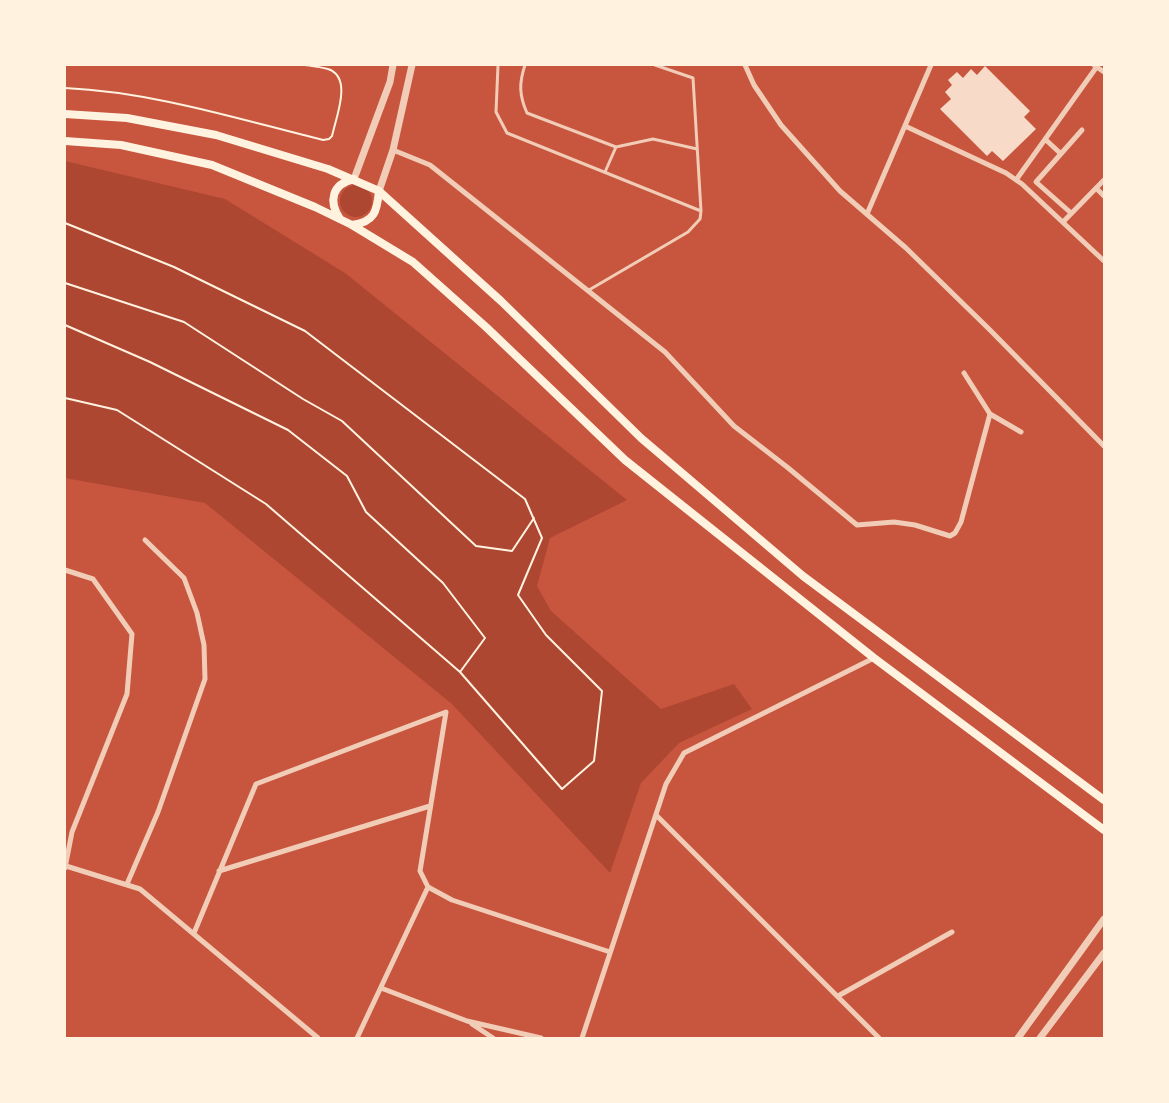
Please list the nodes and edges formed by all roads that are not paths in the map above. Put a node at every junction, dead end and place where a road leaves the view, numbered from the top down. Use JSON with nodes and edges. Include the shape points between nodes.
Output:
{"nodes":[{"id":1,"x":393,"y":65,"type":"edge"},
{"id":2,"x":412,"y":65,"type":"edge"},
{"id":3,"x":498,"y":65,"type":"edge"},
{"id":4,"x":525,"y":65,"type":"edge"},
{"id":5,"x":654,"y":65,"type":"edge"},
{"id":6,"x":745,"y":65,"type":"edge"},
{"id":7,"x":931,"y":65,"type":"edge"},
{"id":8,"x":1096,"y":66,"type":"edge"},
{"id":9,"x":1104,"y":72,"type":"edge"},
{"id":10,"x":65,"y":114,"type":"edge"},
{"id":11,"x":905,"y":126,"type":"junction"},
{"id":12,"x":1082,"y":130,"type":"dead end"},
{"id":13,"x":1045,"y":139,"type":"junction"},
{"id":14,"x":65,"y":141,"type":"edge"},
{"id":15,"x":616,"y":147,"type":"junction"},
{"id":16,"x":697,"y":149,"type":"junction"},
{"id":17,"x":393,"y":150,"type":"junction"},
{"id":18,"x":1060,"y":153,"type":"junction"},
{"id":19,"x":605,"y":172,"type":"junction"},
{"id":20,"x":354,"y":179,"type":"junction"},
{"id":21,"x":1016,"y":180,"type":"junction"},
{"id":22,"x":1104,"y":180,"type":"edge"},
{"id":23,"x":1096,"y":188,"type":"junction"},
{"id":24,"x":379,"y":190,"type":"junction"},
{"id":25,"x":1104,"y":196,"type":"edge"},
{"id":26,"x":701,"y":211,"type":"junction"},
{"id":27,"x":1071,"y":213,"type":"junction"},
{"id":28,"x":867,"y":214,"type":"junction"},
{"id":29,"x":340,"y":219,"type":"junction"},
{"id":30,"x":1063,"y":222,"type":"junction"},
{"id":31,"x":352,"y":225,"type":"junction"},
{"id":32,"x":1104,"y":261,"type":"edge"},
{"id":33,"x":588,"y":291,"type":"junction"},
{"id":34,"x":964,"y":373,"type":"dead end"},
{"id":35,"x":990,"y":414,"type":"junction"},
{"id":36,"x":1021,"y":432,"type":"dead end"},
{"id":37,"x":1104,"y":446,"type":"edge"},
{"id":38,"x":145,"y":540,"type":"dead end"},
{"id":39,"x":65,"y":572,"type":"edge"},
{"id":40,"x":874,"y":658,"type":"junction"},
{"id":41,"x":1104,"y":800,"type":"edge"},
{"id":42,"x":430,"y":806,"type":"junction"},
{"id":43,"x":656,"y":815,"type":"junction"},
{"id":44,"x":1104,"y":830,"type":"edge"},
{"id":45,"x":66,"y":867,"type":"edge"},
{"id":46,"x":219,"y":871,"type":"junction"},
{"id":47,"x":127,"y":884,"type":"junction"},
{"id":48,"x":428,"y":887,"type":"junction"},
{"id":49,"x":1104,"y":919,"type":"edge"},
{"id":50,"x":952,"y":932,"type":"dead end"},
{"id":51,"x":194,"y":933,"type":"junction"},
{"id":52,"x":610,"y":952,"type":"junction"},
{"id":53,"x":1104,"y":953,"type":"edge"},
{"id":54,"x":381,"y":988,"type":"junction"},
{"id":55,"x":838,"y":996,"type":"junction"},
{"id":56,"x":467,"y":1022,"type":"junction"},
{"id":57,"x":318,"y":1038,"type":"edge"},
{"id":58,"x":357,"y":1038,"type":"edge"},
{"id":59,"x":493,"y":1038,"type":"edge"},
{"id":60,"x":541,"y":1038,"type":"edge"},
{"id":61,"x":582,"y":1038,"type":"edge"},
{"id":62,"x":879,"y":1038,"type":"edge"},
{"id":63,"x":1018,"y":1038,"type":"edge"},
{"id":64,"x":1040,"y":1038,"type":"edge"}],
"edges":[{"from":1,"to":20,"type":"street","via":[[390,82]]},
{"from":2,"to":17,"type":"street"},
{"from":3,"to":19,"type":"lane","via":[[496,112],[507,133]]},
{"from":4,"to":15,"type":"lane","via":[[520,80],[522,102],[527,113]]},
{"from":5,"to":16,"type":"lane","via":[[692,78]]},
{"from":6,"to":28,"type":"street","via":[[754,85],[781,125],[840,191]]},
{"from":7,"to":11,"type":"street"},
{"from":8,"to":9,"type":"street"},
{"from":8,"to":13,"type":"street"},
{"from":10,"to":20,"type":"main road","via":[[127,118],[216,135],[328,168]]},
{"from":11,"to":21,"type":"street"},
{"from":11,"to":28,"type":"street"},
{"from":12,"to":18,"type":"street"},
{"from":13,"to":18,"type":"street"},
{"from":13,"to":21,"type":"street"},
{"from":14,"to":29,"type":"main road","via":[[121,145],[212,165]]},
{"from":15,"to":16,"type":"lane","via":[[654,139]]},
{"from":15,"to":19,"type":"lane"},
{"from":16,"to":26,"type":"lane"},
{"from":17,"to":24,"type":"street"},
{"from":17,"to":33,"type":"street","via":[[430,165]]},
{"from":18,"to":27,"type":"street","via":[[1036,182]]},
{"from":19,"to":26,"type":"lane"},
{"from":20,"to":24,"type":"main road"},
{"from":20,"to":29,"type":"main road","via":[[346,181],[335,191],[333,206]]},
{"from":21,"to":30,"type":"street"},
{"from":22,"to":23,"type":"street"},
{"from":23,"to":25,"type":"street"},
{"from":23,"to":27,"type":"street"},
{"from":24,"to":31,"type":"main road","via":[[378,205],[372,217]]},
{"from":24,"to":41,"type":"main road","via":[[501,301],[641,438],[802,576]]},
{"from":26,"to":33,"type":"lane","via":[[700,219],[688,232]]},
{"from":27,"to":30,"type":"street"},
{"from":28,"to":37,"type":"street","via":[[984,323]]},
{"from":29,"to":31,"type":"main road"},
{"from":30,"to":32,"type":"street"},
{"from":31,"to":40,"type":"main road","via":[[413,262],[625,460]]},
{"from":33,"to":35,"type":"street","via":[[665,352],[734,426],[857,525],[894,522],[950,536],[954,534],[961,522]]},
{"from":34,"to":35,"type":"street"},
{"from":35,"to":36,"type":"street"},
{"from":38,"to":47,"type":"street","via":[[184,578],[204,645],[205,679],[158,812]]},
{"from":39,"to":45,"type":"street","via":[[93,579],[132,634],[127,694],[72,832]]},
{"from":40,"to":43,"type":"street","via":[[684,753],[666,784]]},
{"from":40,"to":44,"type":"main road"},
{"from":42,"to":46,"type":"street"},
{"from":42,"to":46,"type":"street","via":[[446,712],[256,784]]},
{"from":42,"to":48,"type":"street","via":[[420,871]]},
{"from":43,"to":52,"type":"street"},
{"from":43,"to":55,"type":"street"},
{"from":45,"to":47,"type":"street"},
{"from":46,"to":51,"type":"street"},
{"from":47,"to":51,"type":"street","via":[[140,889]]},
{"from":48,"to":52,"type":"street","via":[[452,900]]},
{"from":48,"to":54,"type":"street"},
{"from":49,"to":63,"type":"street"},
{"from":50,"to":55,"type":"street"},
{"from":51,"to":57,"type":"street"},
{"from":52,"to":61,"type":"street"},
{"from":53,"to":64,"type":"street"},
{"from":54,"to":56,"type":"street"},
{"from":54,"to":58,"type":"street"},
{"from":55,"to":62,"type":"street"},
{"from":56,"to":59,"type":"street"},
{"from":56,"to":60,"type":"street"}]}
